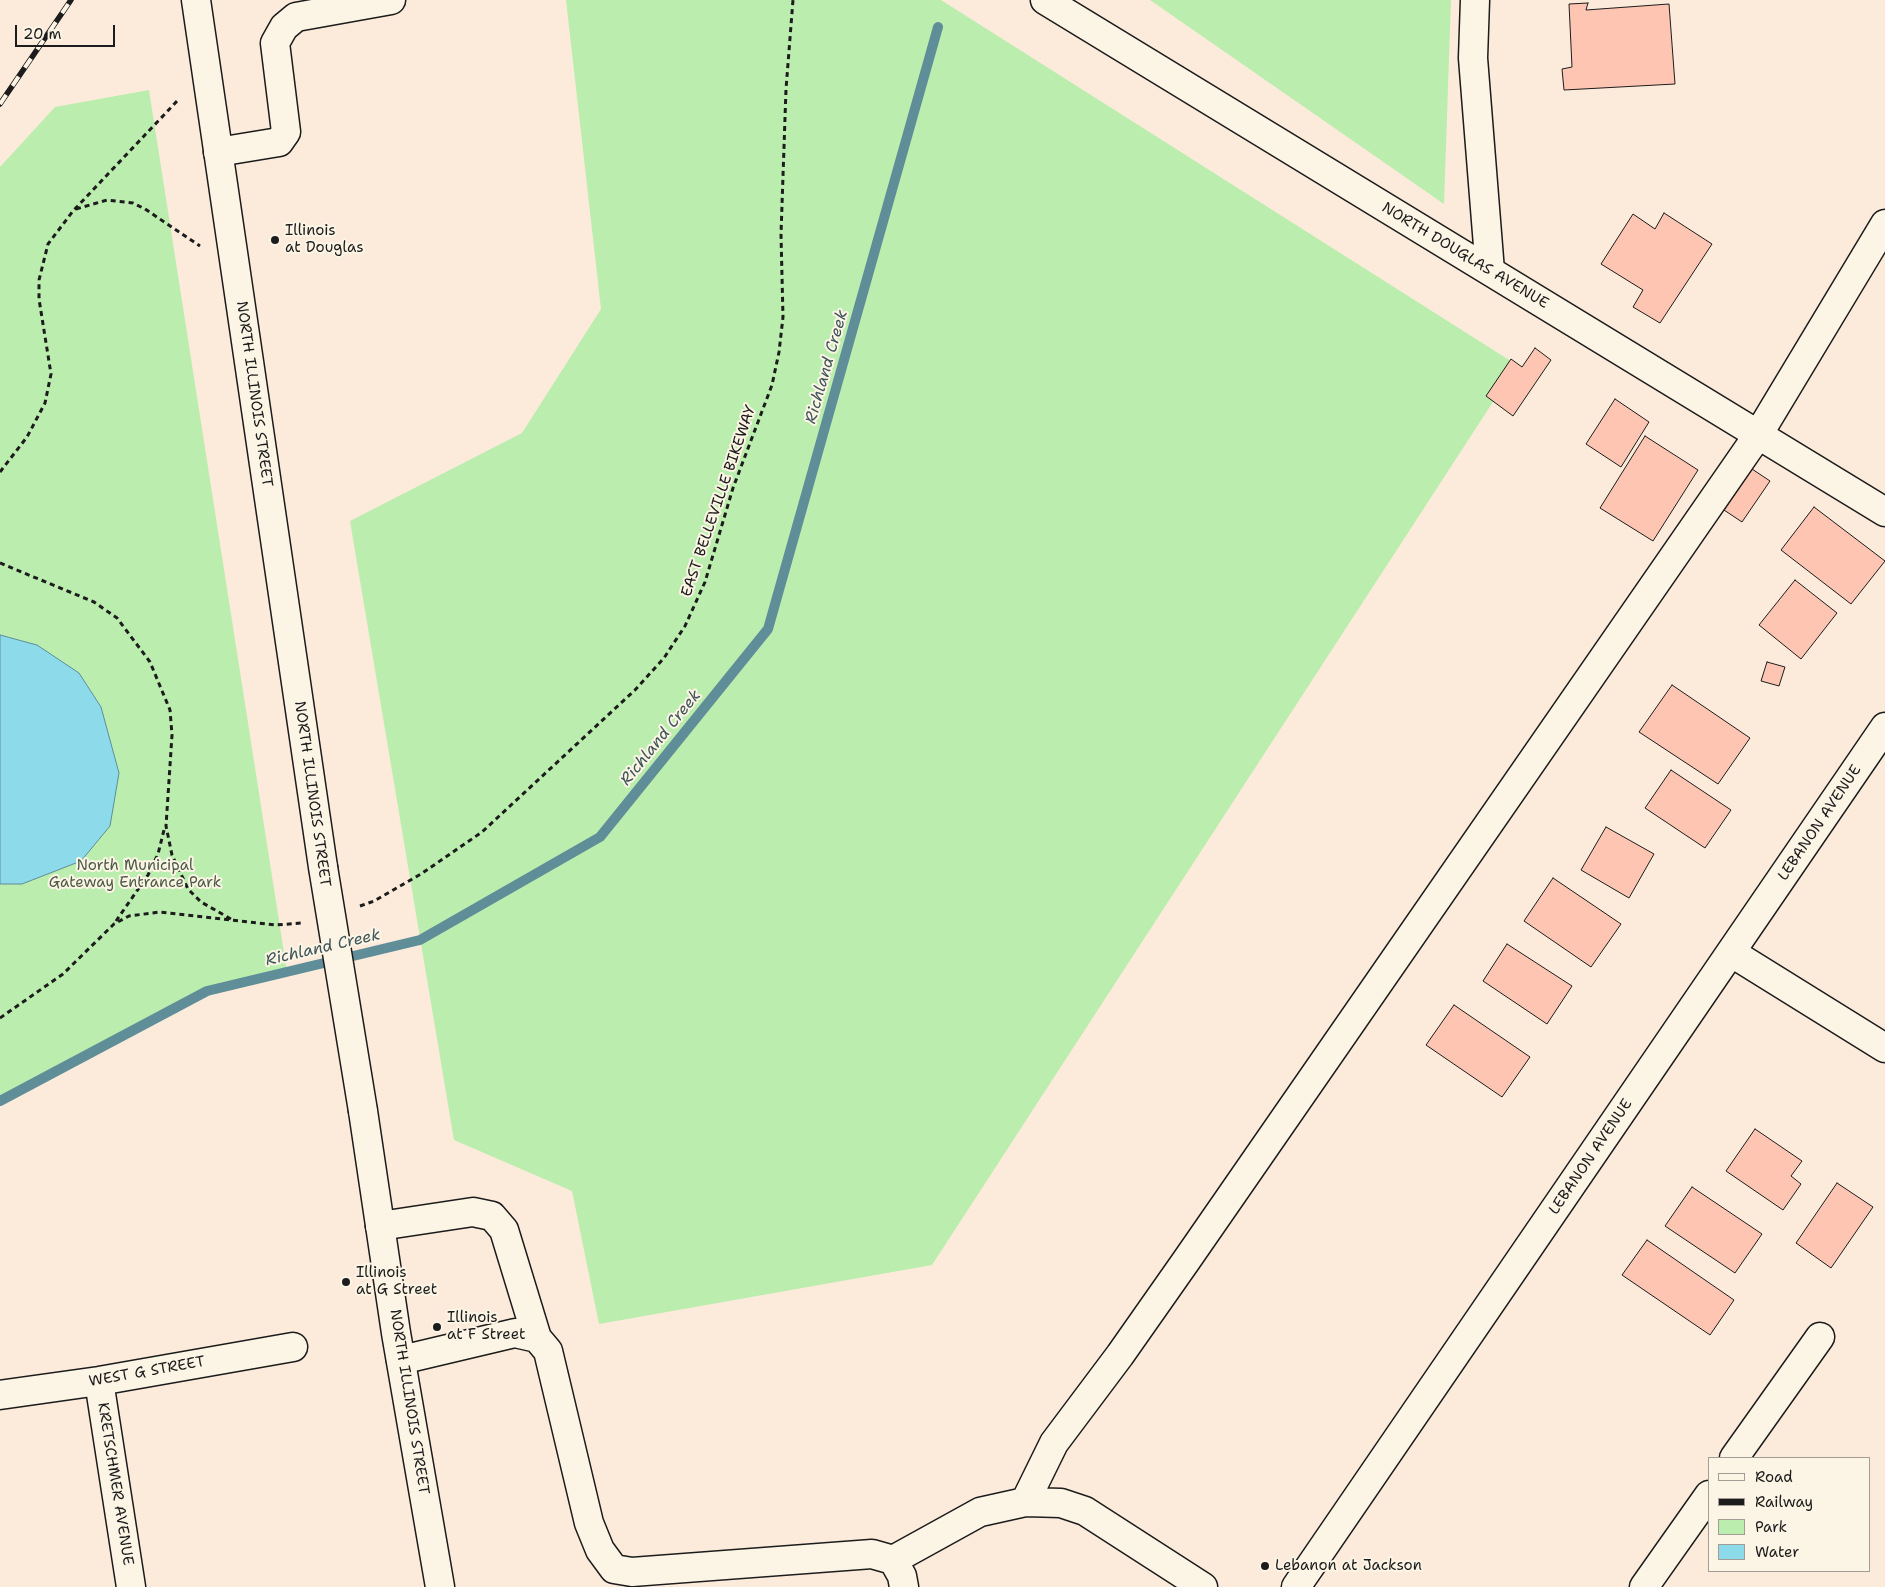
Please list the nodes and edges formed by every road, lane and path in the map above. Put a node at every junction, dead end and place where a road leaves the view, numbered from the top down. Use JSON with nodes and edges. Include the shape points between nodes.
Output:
{"nodes":[{"id":1,"x":196,"y":0,"type":"edge"},
{"id":2,"x":391,"y":0,"type":"edge"},
{"id":3,"x":793,"y":0,"type":"edge"},
{"id":4,"x":1045,"y":0,"type":"edge"},
{"id":5,"x":1474,"y":0,"type":"edge"},
{"id":6,"x":157,"y":120,"type":"dead end"},
{"id":7,"x":218,"y":152,"type":"junction"},
{"id":8,"x":73,"y":211,"type":"junction"},
{"id":9,"x":1885,"y":224,"type":"edge"},
{"id":10,"x":1490,"y":270,"type":"junction"},
{"id":11,"x":236,"y":271,"type":"junction"},
{"id":12,"x":1758,"y":435,"type":"junction"},
{"id":13,"x":0,"y":472,"type":"edge"},
{"id":14,"x":1885,"y":512,"type":"edge"},
{"id":15,"x":0,"y":563,"type":"edge"},
{"id":16,"x":1884,"y":732,"type":"edge"},
{"id":17,"x":166,"y":826,"type":"junction"},
{"id":18,"x":358,"y":907,"type":"dead end"},
{"id":19,"x":234,"y":921,"type":"junction"},
{"id":20,"x":307,"y":923,"type":"dead end"},
{"id":21,"x":114,"y":924,"type":"junction"},
{"id":22,"x":1732,"y":953,"type":"junction"},
{"id":23,"x":0,"y":1018,"type":"edge"},
{"id":24,"x":1885,"y":1048,"type":"edge"},
{"id":25,"x":380,"y":1226,"type":"junction"},
{"id":26,"x":1820,"y":1337,"type":"dead end"},
{"id":27,"x":537,"y":1338,"type":"junction"},
{"id":28,"x":293,"y":1347,"type":"dead end"},
{"id":29,"x":401,"y":1360,"type":"junction"},
{"id":30,"x":99,"y":1381,"type":"junction"},
{"id":31,"x":0,"y":1395,"type":"edge"},
{"id":32,"x":1735,"y":1457,"type":"edge"},
{"id":33,"x":1708,"y":1495,"type":"edge"},
{"id":34,"x":1025,"y":1502,"type":"junction"},
{"id":35,"x":893,"y":1560,"type":"junction"},
{"id":36,"x":131,"y":1587,"type":"edge"},
{"id":37,"x":440,"y":1587,"type":"edge"},
{"id":38,"x":904,"y":1587,"type":"edge"},
{"id":39,"x":1203,"y":1587,"type":"edge"},
{"id":40,"x":1296,"y":1587,"type":"edge"},
{"id":41,"x":1644,"y":1587,"type":"edge"}],
"edges":[{"from":1,"to":7,"type":"main road","name":"NORTH ILLINOIS STREET"},
{"from":2,"to":7,"type":"main road","via":[[296,17],[284,27],[275,44],[286,132],[278,142]]},
{"from":3,"to":18,"type":"path","name":"EAST BELLEVILLE BIKEWAY","via":[[785,99],[781,234],[783,317],[779,352],[772,385],[733,488],[708,574],[685,626],[664,658],[635,690],[482,832],[420,874]]},
{"from":4,"to":10,"type":"main road","name":"NORTH DOUGLAS AVENUE"},
{"from":5,"to":10,"type":"main road","via":[[1473,58]]},
{"from":6,"to":8,"type":"path"},
{"from":7,"to":11,"type":"main road","name":"NORTH ILLINOIS STREET"},
{"from":8,"to":11,"type":"path","via":[[107,200],[133,203]]},
{"from":8,"to":13,"type":"path","via":[[48,244],[39,280],[51,374],[45,403],[27,437]]},
{"from":9,"to":12,"type":"main road"},
{"from":10,"to":12,"type":"main road","name":"NORTH DOUGLAS AVENUE"},
{"from":11,"to":25,"type":"main road","name":"NORTH ILLINOIS STREET","bridge":true,"via":[[323,867]]},
{"from":12,"to":14,"type":"main road","name":"NORTH DOUGLAS AVENUE"},
{"from":12,"to":34,"type":"main road","via":[[1170,1284],[1054,1443]]},
{"from":15,"to":17,"type":"path","via":[[94,602],[117,618],[150,662],[170,710],[172,735]]},
{"from":16,"to":22,"type":"main road","name":"LEBANON AVENUE"},
{"from":17,"to":19,"type":"path","via":[[172,854],[188,889],[201,902]]},
{"from":17,"to":21,"type":"path","via":[[148,875]]},
{"from":19,"to":20,"type":"path","via":[[275,925]]},
{"from":19,"to":21,"type":"path","via":[[160,912],[135,914]]},
{"from":21,"to":23,"type":"path","via":[[63,974]]},
{"from":22,"to":24,"type":"main road"},
{"from":22,"to":40,"type":"main road","name":"LEBANON AVENUE"},
{"from":25,"to":27,"type":"main road","via":[[473,1212],[492,1216],[504,1230]]},
{"from":25,"to":29,"type":"main road","name":"NORTH ILLINOIS STREET"},
{"from":26,"to":32,"type":"main road"},
{"from":27,"to":29,"type":"main road","via":[[514,1333]]},
{"from":27,"to":35,"type":"main road","via":[[548,1351],[589,1523],[600,1550],[614,1569],[632,1572],[872,1554]]},
{"from":28,"to":30,"type":"main road","name":"WEST G STREET"},
{"from":29,"to":37,"type":"main road","name":"NORTH ILLINOIS STREET"},
{"from":30,"to":31,"type":"main road","name":"WEST G STREET"},
{"from":30,"to":36,"type":"main road","name":"KRETSCHMER AVENUE"},
{"from":33,"to":41,"type":"main road"},
{"from":34,"to":35,"type":"main road","via":[[980,1512]]},
{"from":34,"to":39,"type":"main road","via":[[1061,1503],[1085,1511]]},
{"from":35,"to":38,"type":"main road"}]}
